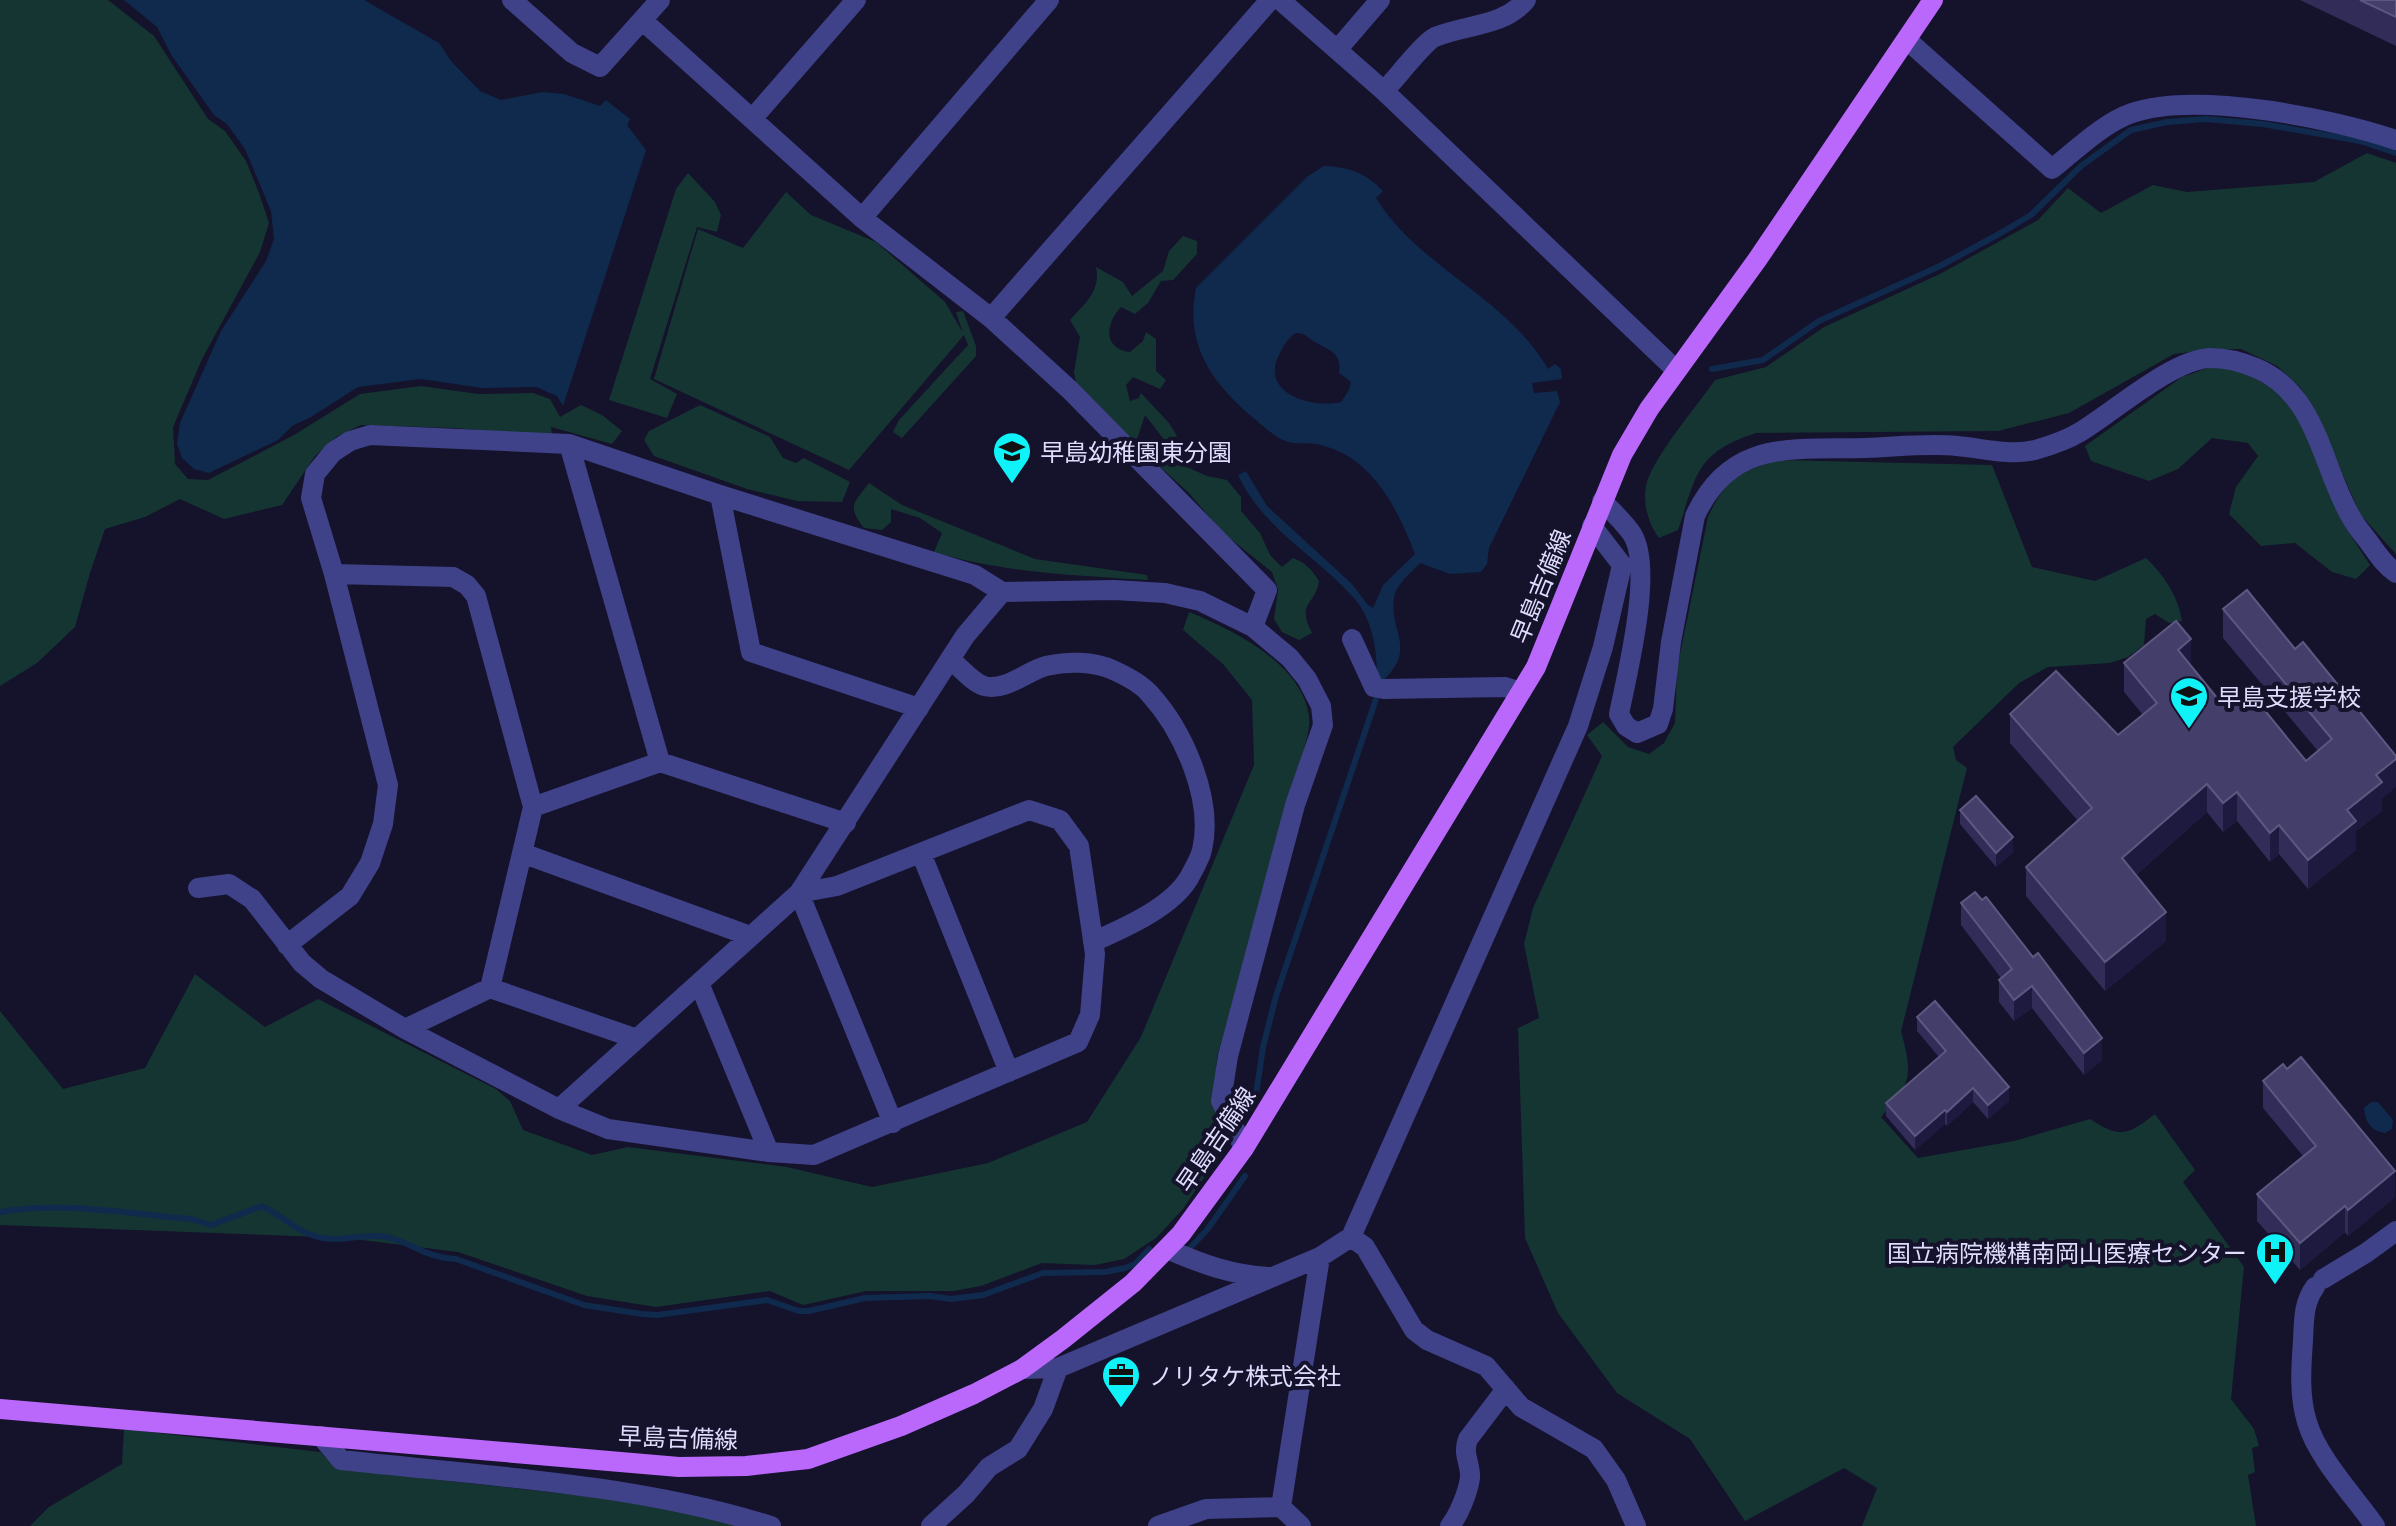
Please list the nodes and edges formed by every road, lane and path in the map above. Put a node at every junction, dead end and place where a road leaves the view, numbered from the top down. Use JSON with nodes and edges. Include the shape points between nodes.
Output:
{"nodes":[{"id":1,"x":512,"y":0,"type":"edge"},
{"id":2,"x":660,"y":0,"type":"edge"},
{"id":3,"x":856,"y":0,"type":"edge"},
{"id":4,"x":1049,"y":0,"type":"edge"},
{"id":5,"x":1270,"y":0,"type":"edge"},
{"id":6,"x":1280,"y":0,"type":"edge"},
{"id":7,"x":1380,"y":0,"type":"edge"},
{"id":8,"x":1526,"y":0,"type":"edge"},
{"id":9,"x":1933,"y":0,"type":"edge"},
{"id":10,"x":642,"y":20,"type":"junction"},
{"id":11,"x":1907,"y":40,"type":"junction"},
{"id":12,"x":1337,"y":50,"type":"junction"},
{"id":13,"x":1384,"y":91,"type":"junction"},
{"id":14,"x":752,"y":119,"type":"junction"},
{"id":15,"x":2396,"y":140,"type":"edge"},
{"id":16,"x":862,"y":218,"type":"junction"},
{"id":17,"x":991,"y":318,"type":"junction"},
{"id":18,"x":1676,"y":370,"type":"junction"},
{"id":19,"x":569,"y":444,"type":"junction"},
{"id":20,"x":720,"y":495,"type":"junction"},
{"id":21,"x":1602,"y":501,"type":"junction"},
{"id":22,"x":1592,"y":526,"type":"junction"},
{"id":23,"x":2396,"y":573,"type":"edge"},
{"id":24,"x":334,"y":574,"type":"junction"},
{"id":25,"x":1002,"y":592,"type":"junction"},
{"id":26,"x":1253,"y":627,"type":"junction"},
{"id":27,"x":1352,"y":639,"type":"dead end"},
{"id":28,"x":950,"y":659,"type":"junction"},
{"id":29,"x":1521,"y":692,"type":"junction"},
{"id":30,"x":919,"y":708,"type":"junction"},
{"id":31,"x":660,"y":762,"type":"junction"},
{"id":32,"x":533,"y":807,"type":"junction"},
{"id":33,"x":846,"y":823,"type":"junction"},
{"id":34,"x":522,"y":853,"type":"junction"},
{"id":35,"x":921,"y":853,"type":"junction"},
{"id":36,"x":198,"y":888,"type":"dead end"},
{"id":37,"x":799,"y":893,"type":"junction"},
{"id":38,"x":750,"y":936,"type":"junction"},
{"id":39,"x":1093,"y":942,"type":"junction"},
{"id":40,"x":287,"y":945,"type":"junction"},
{"id":41,"x":699,"y":983,"type":"junction"},
{"id":42,"x":490,"y":988,"type":"junction"},
{"id":43,"x":405,"y":1029,"type":"junction"},
{"id":44,"x":637,"y":1039,"type":"junction"},
{"id":45,"x":1009,"y":1072,"type":"junction"},
{"id":46,"x":559,"y":1109,"type":"junction"},
{"id":47,"x":893,"y":1123,"type":"junction"},
{"id":48,"x":1244,"y":1148,"type":"junction"},
{"id":49,"x":769,"y":1152,"type":"junction"},
{"id":50,"x":2396,"y":1231,"type":"edge"},
{"id":51,"x":1351,"y":1237,"type":"junction"},
{"id":52,"x":1167,"y":1249,"type":"junction"},
{"id":53,"x":1320,"y":1257,"type":"junction"},
{"id":54,"x":1273,"y":1277,"type":"junction"},
{"id":55,"x":1058,"y":1368,"type":"junction"},
{"id":56,"x":1022,"y":1369,"type":"junction"},
{"id":57,"x":1506,"y":1389,"type":"junction"},
{"id":58,"x":0,"y":1409,"type":"edge"},
{"id":59,"x":321,"y":1436,"type":"junction"},
{"id":60,"x":1281,"y":1507,"type":"junction"},
{"id":61,"x":1171,"y":1524,"type":"edge"},
{"id":62,"x":771,"y":1526,"type":"edge"},
{"id":63,"x":931,"y":1526,"type":"edge"},
{"id":64,"x":1301,"y":1526,"type":"edge"},
{"id":65,"x":1450,"y":1526,"type":"edge"},
{"id":66,"x":1636,"y":1526,"type":"edge"},
{"id":67,"x":2375,"y":1526,"type":"edge"}],
"edges":[{"from":1,"to":10,"type":"street","via":[[572,53],[600,67]]},
{"from":2,"to":10,"type":"street"},
{"from":3,"to":14,"type":"street"},
{"from":4,"to":16,"type":"street"},
{"from":5,"to":17,"type":"street"},
{"from":6,"to":12,"type":"street"},
{"from":7,"to":12,"type":"street"},
{"from":8,"to":13,"type":"street","via":[[1494,22],[1432,38]]},
{"from":9,"to":11,"type":"main road","name":"早島吉備線"},
{"from":10,"to":14,"type":"street"},
{"from":11,"to":15,"type":"street","via":[[2052,169],[2112,123],[2148,108],[2240,107]]},
{"from":11,"to":18,"type":"main road","name":"早島吉備線"},
{"from":12,"to":13,"type":"street"},
{"from":13,"to":18,"type":"street"},
{"from":14,"to":16,"type":"street"},
{"from":16,"to":17,"type":"street"},
{"from":17,"to":26,"type":"street","via":[[1070,390],[1267,590]]},
{"from":18,"to":21,"type":"main road","name":"早島吉備線","via":[[1622,455]]},
{"from":19,"to":20,"type":"street"},
{"from":19,"to":24,"type":"street","via":[[370,435],[350,441],[315,474],[311,498]]},
{"from":19,"to":31,"type":"street"},
{"from":20,"to":25,"type":"street","via":[[975,575]]},
{"from":20,"to":30,"type":"street","via":[[751,652]]},
{"from":21,"to":22,"type":"main road","name":"早島吉備線"},
{"from":21,"to":23,"type":"street","via":[[1633,536],[1641,567],[1619,714],[1637,733],[1658,724],[1663,709],[1695,516],[1716,479],[1735,466],[1782,450],[1954,445],[2032,450],[2077,434],[2179,367],[2207,358],[2258,369],[2285,386],[2308,414],[2350,516]]},
{"from":22,"to":29,"type":"main road","name":"早島吉備線"},
{"from":22,"to":51,"type":"street","via":[[1622,565],[1578,726]]},
{"from":24,"to":32,"type":"street","via":[[453,577],[467,585],[476,596]]},
{"from":24,"to":40,"type":"street","via":[[388,785],[370,863],[350,896]]},
{"from":25,"to":26,"type":"street","via":[[1165,593],[1200,601]]},
{"from":25,"to":28,"type":"street"},
{"from":26,"to":48,"type":"street","via":[[1307,679],[1321,706],[1323,725],[1295,805],[1228,1056],[1221,1101]]},
{"from":27,"to":29,"type":"street","via":[[1380,688],[1505,687]]},
{"from":28,"to":30,"type":"street"},
{"from":28,"to":39,"type":"street","via":[[980,685],[995,687],[1045,666],[1076,662],[1111,669],[1147,690],[1172,722],[1197,777],[1204,810],[1202,851],[1187,881],[1169,899],[1134,924]]},
{"from":29,"to":48,"type":"main road","name":"早島吉備線"},
{"from":30,"to":33,"type":"street"},
{"from":31,"to":32,"type":"street"},
{"from":31,"to":33,"type":"street"},
{"from":32,"to":34,"type":"street"},
{"from":33,"to":37,"type":"street"},
{"from":34,"to":38,"type":"street"},
{"from":34,"to":42,"type":"street"},
{"from":35,"to":37,"type":"street","via":[[837,886]]},
{"from":35,"to":39,"type":"street","via":[[1029,810],[1060,820],[1079,846]]},
{"from":35,"to":45,"type":"street"},
{"from":36,"to":40,"type":"street","via":[[229,884],[252,899]]},
{"from":37,"to":38,"type":"street"},
{"from":37,"to":47,"type":"street"},
{"from":38,"to":41,"type":"street"},
{"from":39,"to":45,"type":"street","via":[[1090,1015],[1078,1042]]},
{"from":40,"to":43,"type":"street","via":[[321,979]]},
{"from":41,"to":44,"type":"street"},
{"from":41,"to":49,"type":"street"},
{"from":42,"to":43,"type":"street"},
{"from":42,"to":44,"type":"street"},
{"from":43,"to":46,"type":"street"},
{"from":44,"to":46,"type":"street"},
{"from":45,"to":47,"type":"street"},
{"from":46,"to":49,"type":"street","via":[[608,1129]]},
{"from":47,"to":49,"type":"street","via":[[814,1155]]},
{"from":48,"to":52,"type":"main road","name":"早島吉備線"},
{"from":50,"to":67,"type":"street","via":[[2319,1283],[2305,1308],[2301,1367],[2307,1423]]},
{"from":51,"to":53,"type":"street"},
{"from":51,"to":57,"type":"street","via":[[1365,1247],[1414,1330],[1486,1366]]},
{"from":52,"to":54,"type":"street","via":[[1238,1275]]},
{"from":52,"to":56,"type":"main road","name":"早島吉備線","via":[[1110,1302]]},
{"from":53,"to":54,"type":"street"},
{"from":53,"to":60,"type":"street"},
{"from":54,"to":55,"type":"street"},
{"from":55,"to":56,"type":"street"},
{"from":55,"to":63,"type":"street","via":[[1043,1409],[1018,1449],[989,1467]]},
{"from":56,"to":59,"type":"main road","name":"早島吉備線","via":[[901,1426],[808,1459],[776,1464],[679,1467]]},
{"from":57,"to":65,"type":"street","via":[[1468,1439],[1464,1449],[1470,1476]]},
{"from":57,"to":66,"type":"street","via":[[1521,1407],[1594,1449],[1616,1480]]},
{"from":58,"to":59,"type":"main road","name":"早島吉備線"},
{"from":59,"to":62,"type":"street","via":[[341,1460],[624,1492]]},
{"from":60,"to":61,"type":"street","via":[[1206,1509]]},
{"from":60,"to":64,"type":"street"}]}
